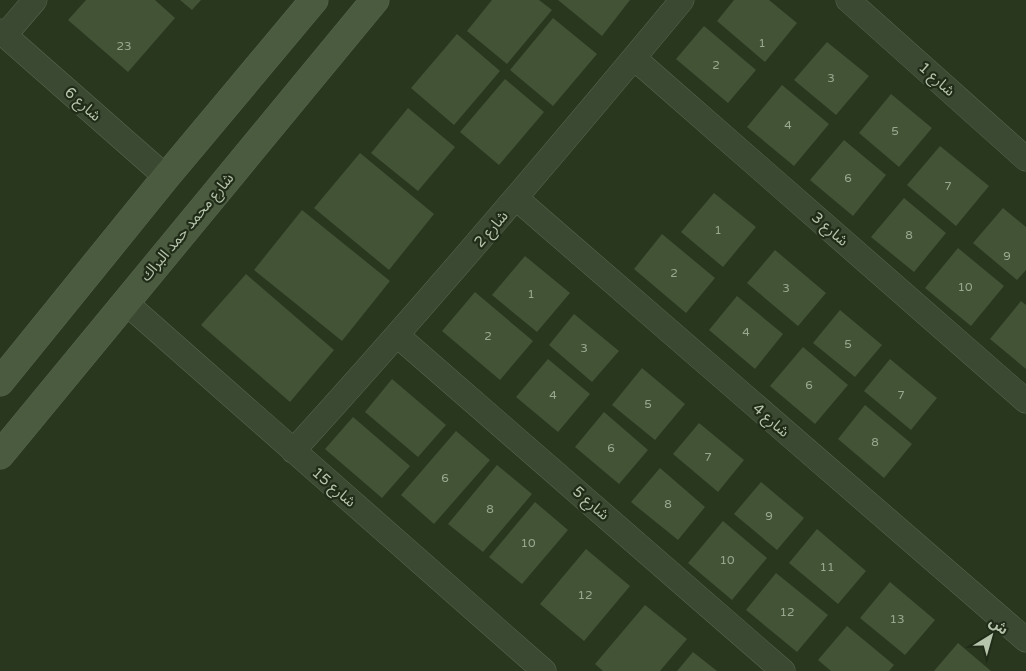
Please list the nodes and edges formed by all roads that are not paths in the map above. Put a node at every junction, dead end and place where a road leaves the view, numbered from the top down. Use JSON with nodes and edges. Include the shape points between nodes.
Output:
{"nodes":[{"id":1,"x":35,"y":0,"type":"edge"},
{"id":2,"x":314,"y":0,"type":"edge"},
{"id":3,"x":375,"y":0,"type":"edge"},
{"id":4,"x":682,"y":0,"type":"edge"},
{"id":5,"x":848,"y":0,"type":"edge"},
{"id":6,"x":2,"y":33,"type":"edge"},
{"id":7,"x":634,"y":58,"type":"junction"},
{"id":8,"x":1026,"y":159,"type":"edge"},
{"id":9,"x":166,"y":178,"type":"junction"},
{"id":10,"x":516,"y":199,"type":"junction"},
{"id":11,"x":125,"y":302,"type":"junction"},
{"id":12,"x":398,"y":336,"type":"junction"},
{"id":13,"x":0,"y":382,"type":"edge"},
{"id":14,"x":1026,"y":401,"type":"edge"},
{"id":15,"x":293,"y":451,"type":"junction"},
{"id":16,"x":0,"y":455,"type":"edge"},
{"id":17,"x":1026,"y":640,"type":"edge"},
{"id":18,"x":544,"y":671,"type":"edge"},
{"id":19,"x":784,"y":671,"type":"edge"}],
"edges":[{"from":1,"to":6,"type":"street"},
{"from":2,"to":9,"type":"street"},
{"from":3,"to":11,"type":"street","name":"شارع محمد حمد البراك"},
{"from":4,"to":7,"type":"street","name":"شارع 2"},
{"from":5,"to":8,"type":"street","name":"شارع 1"},
{"from":6,"to":9,"type":"street","name":"شارع 6"},
{"from":7,"to":10,"type":"street","name":"شارع 2"},
{"from":7,"to":14,"type":"street","name":"شارع 3"},
{"from":9,"to":13,"type":"street"},
{"from":10,"to":12,"type":"street","name":"شارع 2"},
{"from":10,"to":17,"type":"street","name":"شارع 4"},
{"from":11,"to":15,"type":"street","name":"شارع 15"},
{"from":11,"to":16,"type":"street","name":"شارع محمد حمد البراك"},
{"from":12,"to":15,"type":"street","name":"شارع 2"},
{"from":12,"to":19,"type":"street","name":"شارع 5"},
{"from":15,"to":18,"type":"street","name":"شارع 15"}]}
